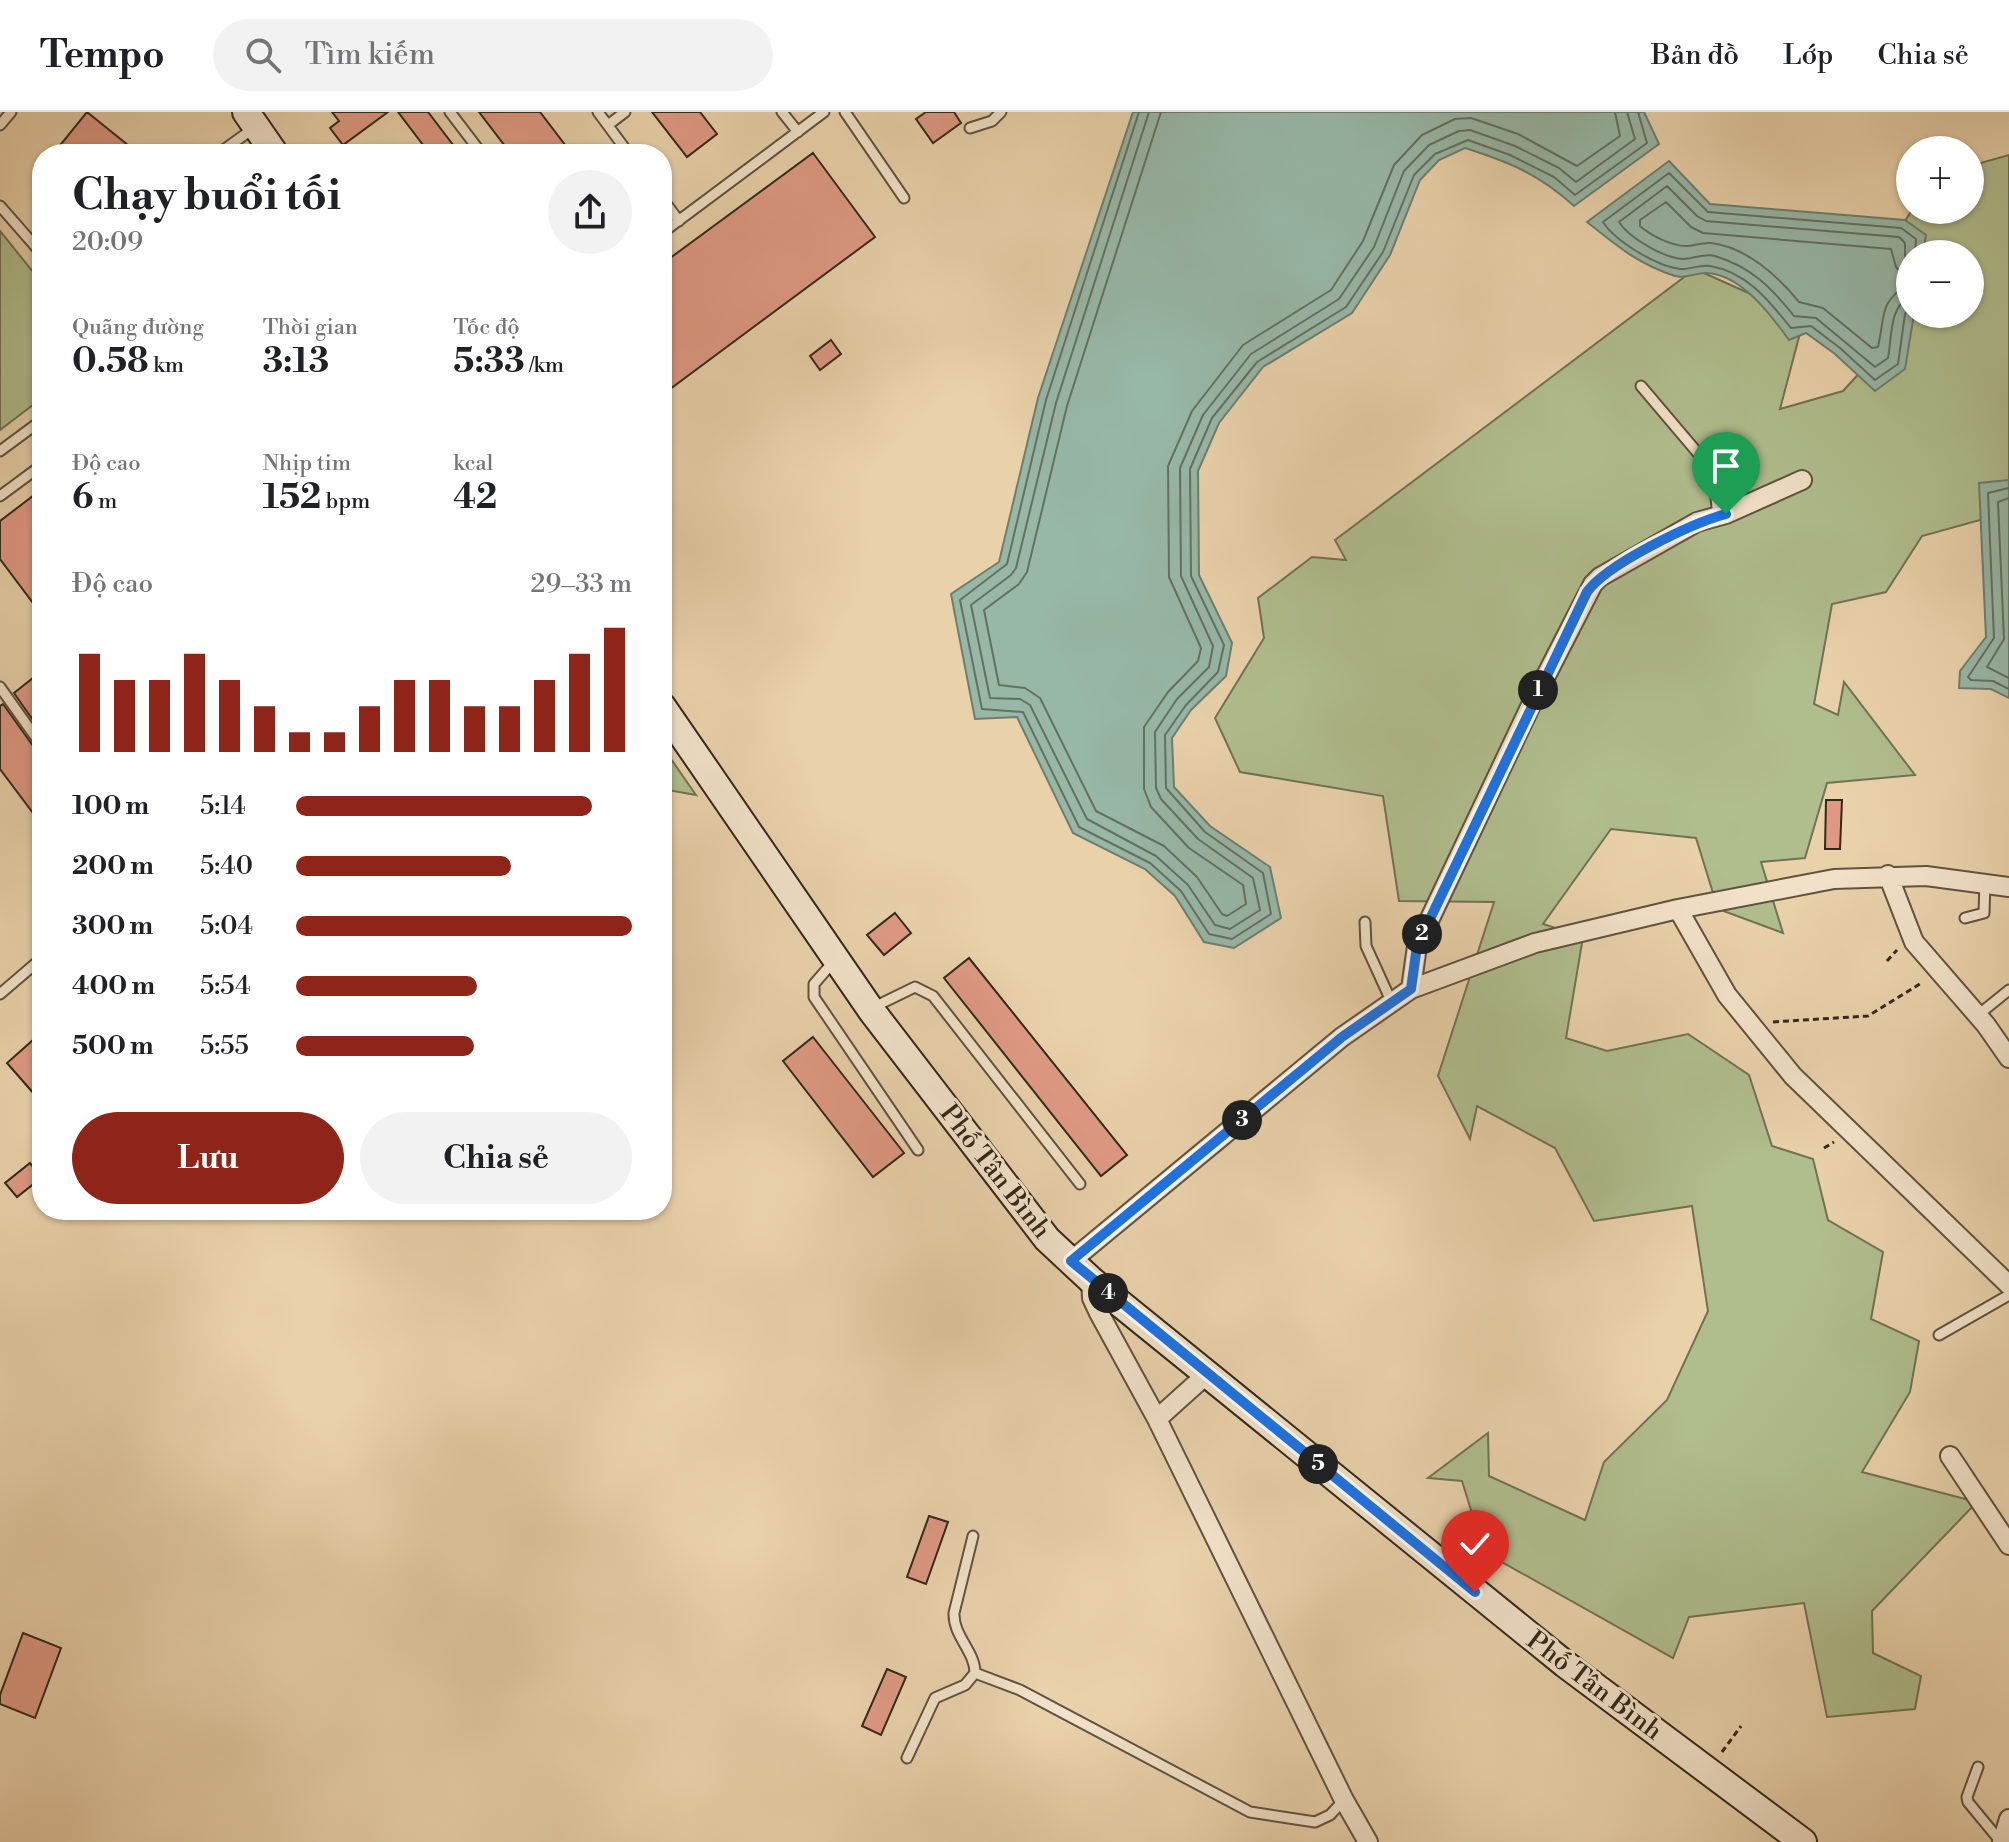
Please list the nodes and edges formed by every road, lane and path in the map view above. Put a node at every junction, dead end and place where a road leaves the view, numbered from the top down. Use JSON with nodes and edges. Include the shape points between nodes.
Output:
{"nodes":[{"id":1,"x":11,"y":112,"type":"edge"},
{"id":2,"x":450,"y":112,"type":"edge"},
{"id":3,"x":598,"y":112,"type":"edge"},
{"id":4,"x":625,"y":112,"type":"edge"},
{"id":5,"x":782,"y":112,"type":"edge"},
{"id":6,"x":824,"y":112,"type":"edge"},
{"id":7,"x":845,"y":112,"type":"edge"},
{"id":8,"x":1001,"y":112,"type":"edge"},
{"id":9,"x":251,"y":119,"type":"edge"},
{"id":10,"x":0,"y":125,"type":"edge"},
{"id":11,"x":608,"y":125,"type":"junction"},
{"id":12,"x":970,"y":128,"type":"dead end"},
{"id":13,"x":798,"y":132,"type":"junction"},
{"id":14,"x":227,"y":144,"type":"edge"},
{"id":15,"x":268,"y":144,"type":"edge"},
{"id":16,"x":474,"y":144,"type":"edge"},
{"id":17,"x":622,"y":144,"type":"edge"},
{"id":18,"x":904,"y":198,"type":"dead end"},
{"id":19,"x":0,"y":206,"type":"edge"},
{"id":20,"x":672,"y":212,"type":"edge"},
{"id":21,"x":679,"y":221,"type":"junction"},
{"id":22,"x":672,"y":226,"type":"edge"},
{"id":23,"x":32,"y":243,"type":"edge"},
{"id":24,"x":1641,"y":386,"type":"dead end"},
{"id":25,"x":32,"y":427,"type":"edge"},
{"id":26,"x":0,"y":451,"type":"edge"},
{"id":27,"x":32,"y":472,"type":"edge"},
{"id":28,"x":1802,"y":480,"type":"dead end"},
{"id":29,"x":0,"y":496,"type":"edge"},
{"id":30,"x":1718,"y":516,"type":"junction"},
{"id":31,"x":0,"y":687,"type":"edge"},
{"id":32,"x":672,"y":721,"type":"edge"},
{"id":33,"x":32,"y":732,"type":"edge"},
{"id":34,"x":1888,"y":875,"type":"junction"},
{"id":35,"x":1985,"y":882,"type":"junction"},
{"id":36,"x":2009,"y":887,"type":"edge"},
{"id":37,"x":1678,"y":909,"type":"junction"},
{"id":38,"x":1965,"y":918,"type":"dead end"},
{"id":39,"x":1365,"y":922,"type":"dead end"},
{"id":40,"x":836,"y":960,"type":"junction"},
{"id":41,"x":32,"y":967,"type":"edge"},
{"id":42,"x":1939,"y":971,"type":"junction"},
{"id":43,"x":1411,"y":989,"type":"junction"},
{"id":44,"x":2009,"y":990,"type":"edge"},
{"id":45,"x":0,"y":994,"type":"edge"},
{"id":46,"x":1392,"y":1003,"type":"junction"},
{"id":47,"x":871,"y":1010,"type":"junction"},
{"id":48,"x":1978,"y":1015,"type":"junction"},
{"id":49,"x":1754,"y":1029,"type":"junction"},
{"id":50,"x":2009,"y":1058,"type":"edge"},
{"id":51,"x":918,"y":1150,"type":"dead end"},
{"id":52,"x":1080,"y":1184,"type":"dead end"},
{"id":53,"x":1071,"y":1261,"type":"junction"},
{"id":54,"x":1091,"y":1280,"type":"junction"},
{"id":55,"x":2009,"y":1285,"type":"edge"},
{"id":56,"x":2009,"y":1295,"type":"edge"},
{"id":57,"x":1939,"y":1335,"type":"dead end"},
{"id":58,"x":1207,"y":1374,"type":"junction"},
{"id":59,"x":1157,"y":1419,"type":"junction"},
{"id":60,"x":1950,"y":1456,"type":"dead end"},
{"id":61,"x":973,"y":1536,"type":"dead end"},
{"id":62,"x":2009,"y":1545,"type":"edge"},
{"id":63,"x":975,"y":1673,"type":"junction"},
{"id":64,"x":1741,"y":1726,"type":"dead end"},
{"id":65,"x":907,"y":1758,"type":"dead end"},
{"id":66,"x":1978,"y":1767,"type":"dead end"},
{"id":67,"x":1707,"y":1771,"type":"junction"},
{"id":68,"x":1344,"y":1800,"type":"junction"},
{"id":69,"x":2009,"y":1819,"type":"edge"},
{"id":70,"x":1368,"y":1842,"type":"edge"},
{"id":71,"x":1803,"y":1842,"type":"edge"},
{"id":72,"x":2002,"y":1842,"type":"edge"}],
"edges":[{"from":1,"to":10,"type":"lane"},
{"from":2,"to":16,"type":"lane"},
{"from":3,"to":11,"type":"lane"},
{"from":4,"to":11,"type":"lane"},
{"from":5,"to":13,"type":"lane"},
{"from":6,"to":13,"type":"lane"},
{"from":7,"to":18,"type":"lane"},
{"from":8,"to":12,"type":"lane"},
{"from":9,"to":14,"type":"lane"},
{"from":9,"to":15,"type":"street"},
{"from":11,"to":17,"type":"lane"},
{"from":13,"to":21,"type":"lane"},
{"from":19,"to":23,"type":"lane"},
{"from":20,"to":21,"type":"lane"},
{"from":21,"to":22,"type":"lane"},
{"from":24,"to":30,"type":"lane","via":[[1713,471]]},
{"from":25,"to":26,"type":"lane"},
{"from":27,"to":29,"type":"lane"},
{"from":28,"to":30,"type":"street"},
{"from":30,"to":43,"type":"street","via":[[1697,522],[1600,577],[1587,592],[1417,946]]},
{"from":31,"to":33,"type":"lane"},
{"from":32,"to":40,"type":"street","name":"Phố Tân Bình"},
{"from":34,"to":35,"type":"street"},
{"from":34,"to":37,"type":"street","via":[[1834,879]]},
{"from":34,"to":42,"type":"street","via":[[1907,929]]},
{"from":35,"to":36,"type":"street"},
{"from":35,"to":38,"type":"lane","via":[[1984,913]]},
{"from":37,"to":43,"type":"street","via":[[1535,943]]},
{"from":37,"to":49,"type":"street","via":[[1727,995]]},
{"from":39,"to":46,"type":"lane","via":[[1366,946]]},
{"from":40,"to":47,"type":"street","name":"Phố Tân Bình"},
{"from":40,"to":51,"type":"lane","via":[[814,984],[814,997]]},
{"from":41,"to":45,"type":"lane"},
{"from":42,"to":48,"type":"street"},
{"from":42,"to":49,"type":"path","via":[[1868,1016],[1792,1018]]},
{"from":43,"to":46,"type":"street"},
{"from":44,"to":48,"type":"lane"},
{"from":46,"to":53,"type":"street","via":[[1342,1037]]},
{"from":47,"to":52,"type":"lane","via":[[915,987],[933,996]]},
{"from":47,"to":53,"type":"street","name":"Phố Tân Bình","via":[[1047,1239]]},
{"from":48,"to":50,"type":"street"},
{"from":49,"to":55,"type":"street","via":[[1793,1076]]},
{"from":53,"to":54,"type":"street","name":"Phố Tân Bình"},
{"from":54,"to":58,"type":"street","name":"Phố Tân Bình"},
{"from":54,"to":59,"type":"street","via":[[1092,1298]]},
{"from":56,"to":57,"type":"lane"},
{"from":58,"to":59,"type":"street"},
{"from":58,"to":67,"type":"street","name":"Phố Tân Bình","via":[[1565,1664]]},
{"from":59,"to":68,"type":"street"},
{"from":60,"to":62,"type":"street"},
{"from":61,"to":63,"type":"lane","via":[[954,1626]]},
{"from":63,"to":65,"type":"lane","via":[[965,1685],[935,1698]]},
{"from":63,"to":68,"type":"lane","via":[[1020,1690],[1250,1812],[1315,1822]]},
{"from":64,"to":67,"type":"path"},
{"from":66,"to":72,"type":"lane","via":[[1968,1802]]},
{"from":67,"to":71,"type":"street","name":"Phố Tân Bình"},
{"from":68,"to":70,"type":"street"},
{"from":69,"to":72,"type":"street"}]}
